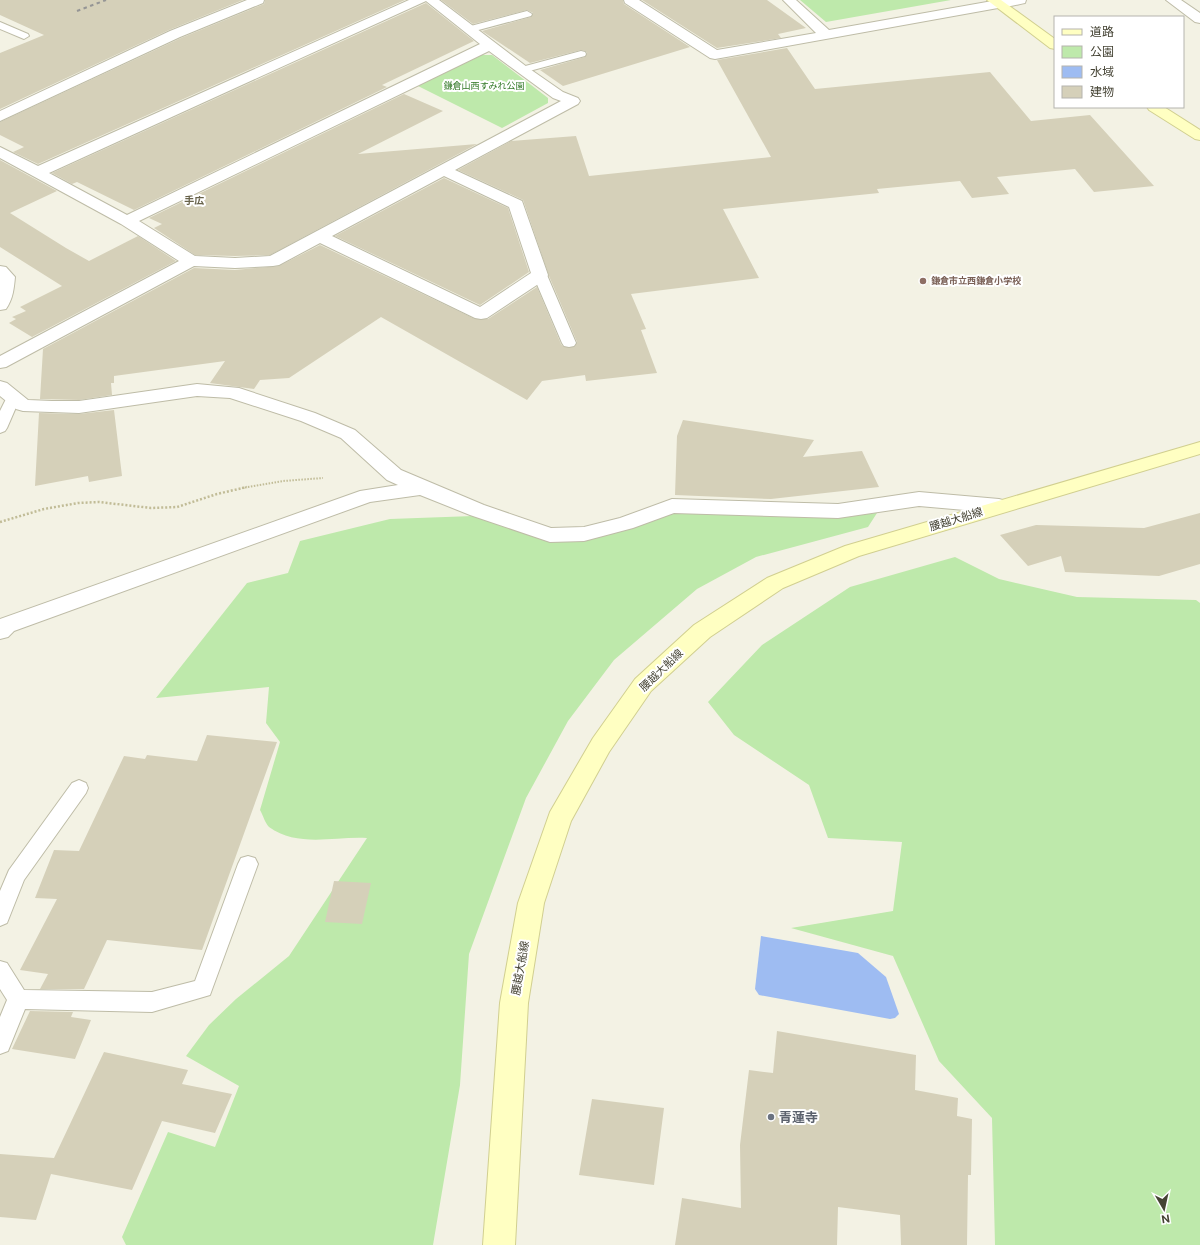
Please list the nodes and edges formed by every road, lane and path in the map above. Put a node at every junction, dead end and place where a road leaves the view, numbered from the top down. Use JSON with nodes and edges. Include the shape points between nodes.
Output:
{"nodes":[{"id":1,"x":258,"y":0,"type":"edge"},
{"id":2,"x":420,"y":0,"type":"edge"},
{"id":3,"x":432,"y":0,"type":"edge"},
{"id":4,"x":630,"y":0,"type":"edge"},
{"id":5,"x":789,"y":0,"type":"edge"},
{"id":6,"x":1020,"y":0,"type":"edge"},
{"id":7,"x":1172,"y":0,"type":"edge"},
{"id":8,"x":995,"y":2,"type":"edge"},
{"id":9,"x":527,"y":14,"type":"dead end"},
{"id":10,"x":1200,"y":18,"type":"edge"},
{"id":11,"x":0,"y":25,"type":"edge"},
{"id":12,"x":471,"y":29,"type":"junction"},
{"id":13,"x":825,"y":34,"type":"junction"},
{"id":14,"x":24,"y":36,"type":"dead end"},
{"id":15,"x":1054,"y":44,"type":"edge"},
{"id":16,"x":490,"y":45,"type":"junction"},
{"id":17,"x":581,"y":54,"type":"dead end"},
{"id":18,"x":522,"y":70,"type":"junction"},
{"id":19,"x":1156,"y":108,"type":"edge"},
{"id":20,"x":0,"y":117,"type":"edge"},
{"id":21,"x":1200,"y":136,"type":"edge"},
{"id":22,"x":0,"y":152,"type":"edge"},
{"id":23,"x":443,"y":170,"type":"junction"},
{"id":24,"x":38,"y":172,"type":"junction"},
{"id":25,"x":127,"y":221,"type":"junction"},
{"id":26,"x":321,"y":237,"type":"junction"},
{"id":27,"x":191,"y":261,"type":"junction"},
{"id":28,"x":0,"y":271,"type":"edge"},
{"id":29,"x":540,"y":275,"type":"junction"},
{"id":30,"x":0,"y":305,"type":"edge"},
{"id":31,"x":569,"y":343,"type":"dead end"},
{"id":32,"x":0,"y":364,"type":"edge"},
{"id":33,"x":6,"y":392,"type":"edge"},
{"id":34,"x":0,"y":428,"type":"edge"},
{"id":35,"x":1198,"y":452,"type":"edge"},
{"id":36,"x":325,"y":478,"type":"dead end"},
{"id":37,"x":422,"y":488,"type":"junction"},
{"id":38,"x":999,"y":506,"type":"junction"},
{"id":39,"x":0,"y":522,"type":"edge"},
{"id":40,"x":0,"y":631,"type":"edge"},
{"id":41,"x":79,"y":788,"type":"dead end"},
{"id":42,"x":248,"y":864,"type":"dead end"},
{"id":43,"x":0,"y":917,"type":"edge"},
{"id":44,"x":0,"y":970,"type":"edge"},
{"id":45,"x":18,"y":999,"type":"junction"},
{"id":46,"x":0,"y":1044,"type":"edge"},
{"id":47,"x":499,"y":1245,"type":"edge"}],
"edges":[{"from":1,"to":20,"type":"street","via":[[175,34]]},
{"from":2,"to":24,"type":"street"},
{"from":3,"to":12,"type":"street"},
{"from":4,"to":13,"type":"street","via":[[714,55]]},
{"from":5,"to":13,"type":"street"},
{"from":6,"to":8,"type":"street"},
{"from":7,"to":10,"type":"street"},
{"from":8,"to":13,"type":"street"},
{"from":8,"to":15,"type":"main road"},
{"from":9,"to":12,"type":"lane"},
{"from":11,"to":14,"type":"lane"},
{"from":12,"to":16,"type":"street"},
{"from":16,"to":18,"type":"street"},
{"from":16,"to":25,"type":"street"},
{"from":17,"to":18,"type":"lane"},
{"from":18,"to":23,"type":"street","via":[[558,95],[573,101]]},
{"from":19,"to":21,"type":"main road"},
{"from":22,"to":24,"type":"street"},
{"from":23,"to":26,"type":"street"},
{"from":23,"to":29,"type":"street","via":[[516,204]]},
{"from":24,"to":25,"type":"street"},
{"from":25,"to":27,"type":"street"},
{"from":26,"to":27,"type":"street","via":[[274,261]]},
{"from":26,"to":29,"type":"street","via":[[482,314]]},
{"from":27,"to":32,"type":"street"},
{"from":28,"to":30,"type":"street","via":[[7,277]]},
{"from":29,"to":31,"type":"lane"},
{"from":33,"to":34,"type":"lane"},
{"from":33,"to":37,"type":"street","via":[[23,405],[79,407],[196,390],[232,392],[308,417],[348,434],[394,475]]},
{"from":35,"to":38,"type":"main road","name":"腰越大船線"},
{"from":36,"to":39,"type":"path","via":[[264,484],[172,508],[89,502],[63,505]]},
{"from":37,"to":38,"type":"street","via":[[550,535],[584,534],[626,523],[672,506],[803,511],[838,510],[919,499]]},
{"from":37,"to":40,"type":"street","via":[[367,496],[6,625]]},
{"from":38,"to":47,"type":"main road","name":"腰越大船線","via":[[852,551],[775,583],[702,631],[643,685],[601,745],[559,819],[531,903],[514,1003]]},
{"from":41,"to":43,"type":"lane","via":[[16,876]]},
{"from":42,"to":45,"type":"lane","via":[[203,988],[152,1002]]},
{"from":44,"to":45,"type":"lane"},
{"from":45,"to":46,"type":"lane"}]}
